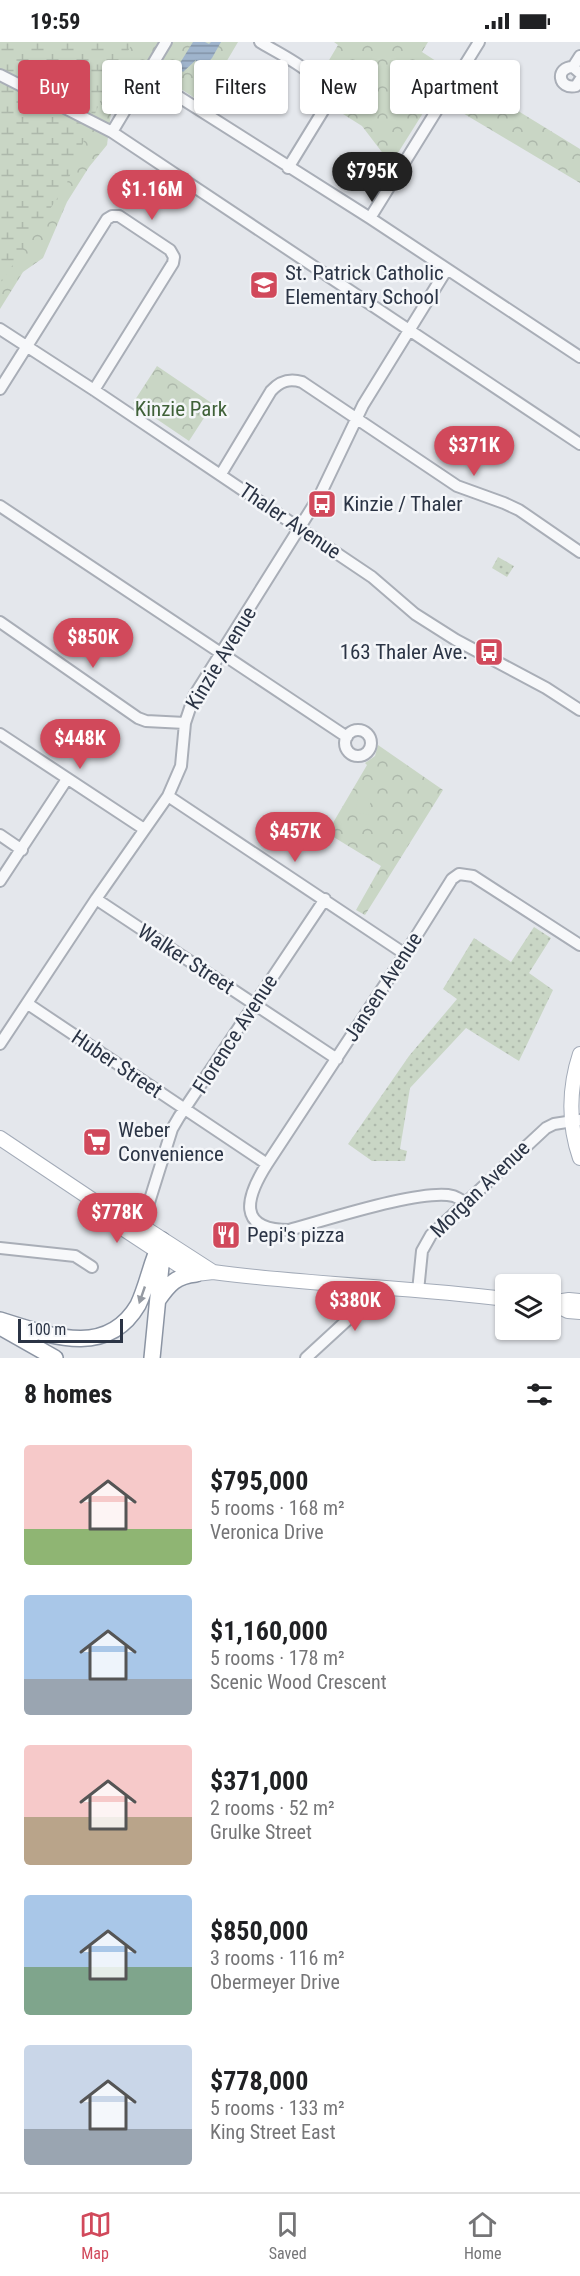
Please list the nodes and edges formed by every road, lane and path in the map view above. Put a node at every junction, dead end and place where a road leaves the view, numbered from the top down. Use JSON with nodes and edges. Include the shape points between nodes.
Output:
{"nodes":[{"id":1,"x":166,"y":42,"type":"edge"},
{"id":2,"x":260,"y":42,"type":"edge"},
{"id":3,"x":479,"y":42,"type":"edge"},
{"id":4,"x":580,"y":56,"type":"edge"},
{"id":5,"x":156,"y":60,"type":"edge"},
{"id":6,"x":577,"y":70,"type":"edge"},
{"id":7,"x":0,"y":75,"type":"edge"},
{"id":8,"x":580,"y":80,"type":"edge"},
{"id":9,"x":182,"y":99,"type":"edge"},
{"id":10,"x":123,"y":114,"type":"edge"},
{"id":11,"x":112,"y":132,"type":"junction"},
{"id":12,"x":288,"y":168,"type":"junction"},
{"id":13,"x":370,"y":218,"type":"junction"},
{"id":14,"x":447,"y":269,"type":"junction"},
{"id":15,"x":0,"y":329,"type":"edge"},
{"id":16,"x":410,"y":330,"type":"junction"},
{"id":17,"x":27,"y":346,"type":"junction"},
{"id":18,"x":580,"y":357,"type":"edge"},
{"id":19,"x":0,"y":389,"type":"edge"},
{"id":20,"x":94,"y":390,"type":"junction"},
{"id":21,"x":356,"y":419,"type":"junction"},
{"id":22,"x":580,"y":444,"type":"edge"},
{"id":23,"x":221,"y":474,"type":"junction"},
{"id":24,"x":0,"y":506,"type":"edge"},
{"id":25,"x":300,"y":528,"type":"junction"},
{"id":26,"x":580,"y":552,"type":"edge"},
{"id":27,"x":0,"y":621,"type":"edge"},
{"id":28,"x":222,"y":654,"type":"junction"},
{"id":29,"x":580,"y":710,"type":"edge"},
{"id":30,"x":184,"y":723,"type":"junction"},
{"id":31,"x":0,"y":734,"type":"edge"},
{"id":32,"x":346,"y":737,"type":"dead end"},
{"id":33,"x":68,"y":779,"type":"junction"},
{"id":34,"x":168,"y":796,"type":"junction"},
{"id":35,"x":144,"y":830,"type":"junction"},
{"id":36,"x":0,"y":835,"type":"edge"},
{"id":37,"x":22,"y":850,"type":"junction"},
{"id":38,"x":0,"y":881,"type":"edge"},
{"id":39,"x":96,"y":898,"type":"junction"},
{"id":40,"x":325,"y":899,"type":"junction"},
{"id":41,"x":580,"y":945,"type":"edge"},
{"id":42,"x":405,"y":954,"type":"junction"},
{"id":43,"x":28,"y":1004,"type":"junction"},
{"id":44,"x":254,"y":1004,"type":"junction"},
{"id":45,"x":0,"y":1044,"type":"edge"},
{"id":46,"x":580,"y":1054,"type":"edge"},
{"id":47,"x":337,"y":1059,"type":"junction"},
{"id":48,"x":185,"y":1109,"type":"junction"},
{"id":49,"x":576,"y":1120,"type":"edge"},
{"id":50,"x":0,"y":1138,"type":"edge"},
{"id":51,"x":580,"y":1158,"type":"edge"},
{"id":52,"x":267,"y":1164,"type":"junction"},
{"id":53,"x":465,"y":1202,"type":"junction"},
{"id":54,"x":147,"y":1209,"type":"dead end"},
{"id":55,"x":0,"y":1248,"type":"edge"},
{"id":56,"x":163,"y":1249,"type":"junction"},
{"id":57,"x":92,"y":1267,"type":"dead end"},
{"id":58,"x":213,"y":1272,"type":"junction"},
{"id":59,"x":196,"y":1274,"type":"junction"},
{"id":60,"x":370,"y":1287,"type":"junction"},
{"id":61,"x":418,"y":1291,"type":"junction"},
{"id":62,"x":495,"y":1298,"type":"edge"},
{"id":63,"x":158,"y":1300,"type":"junction"},
{"id":64,"x":580,"y":1301,"type":"edge"},
{"id":65,"x":561,"y":1302,"type":"edge"},
{"id":66,"x":561,"y":1308,"type":"edge"},
{"id":67,"x":580,"y":1312,"type":"edge"},
{"id":68,"x":0,"y":1320,"type":"edge"},
{"id":69,"x":0,"y":1327,"type":"edge"},
{"id":70,"x":55,"y":1358,"type":"edge"},
{"id":71,"x":152,"y":1358,"type":"edge"},
{"id":72,"x":306,"y":1358,"type":"edge"}],
"edges":[{"from":1,"to":5,"type":"street"},
{"from":2,"to":12,"type":"street","via":[[316,76],[327,95],[326,106]]},
{"from":3,"to":13,"type":"street"},
{"from":4,"to":6,"type":"street"},
{"from":6,"to":8,"type":"street","via":[[566,67],[561,71],[561,81],[572,87]]},
{"from":7,"to":11,"type":"street"},
{"from":9,"to":12,"type":"street"},
{"from":10,"to":11,"type":"street"},
{"from":11,"to":16,"type":"street"},
{"from":12,"to":13,"type":"street"},
{"from":13,"to":14,"type":"street"},
{"from":14,"to":16,"type":"street","name":"Kinzie Avenue"},
{"from":14,"to":18,"type":"street"},
{"from":15,"to":17,"type":"street","name":"Thaler Avenue"},
{"from":16,"to":21,"type":"street","name":"Kinzie Avenue"},
{"from":16,"to":22,"type":"street"},
{"from":17,"to":19,"type":"street"},
{"from":17,"to":20,"type":"street","name":"Thaler Avenue"},
{"from":17,"to":20,"type":"street","via":[[106,219],[119,216],[170,250],[174,257]]},
{"from":20,"to":23,"type":"street","name":"Thaler Avenue"},
{"from":21,"to":23,"type":"street","via":[[302,382],[282,382],[271,391]]},
{"from":21,"to":25,"type":"street","name":"Kinzie Avenue"},
{"from":21,"to":26,"type":"street","via":[[457,486],[519,510]]},
{"from":23,"to":25,"type":"street","name":"Thaler Avenue"},
{"from":24,"to":28,"type":"street"},
{"from":25,"to":28,"type":"street","name":"Kinzie Avenue"},
{"from":25,"to":29,"type":"street","name":"Thaler Avenue","via":[[372,578],[415,614]]},
{"from":27,"to":30,"type":"street","via":[[138,718]]},
{"from":28,"to":30,"type":"street","name":"Kinzie Avenue","via":[[194,696]]},
{"from":28,"to":32,"type":"street"},
{"from":30,"to":34,"type":"street","name":"Kinzie Avenue","via":[[182,766]]},
{"from":31,"to":33,"type":"street"},
{"from":33,"to":35,"type":"street"},
{"from":33,"to":37,"type":"street"},
{"from":34,"to":35,"type":"street","name":"Kinzie Avenue"},
{"from":34,"to":40,"type":"street"},
{"from":35,"to":39,"type":"street","name":"Kinzie Avenue"},
{"from":36,"to":37,"type":"street"},
{"from":37,"to":38,"type":"street"},
{"from":39,"to":43,"type":"street","name":"Kinzie Avenue"},
{"from":39,"to":44,"type":"street","name":"Walker Street"},
{"from":40,"to":42,"type":"street"},
{"from":40,"to":44,"type":"street","name":"Florence Avenue"},
{"from":41,"to":42,"type":"street","name":"Jansen Avenue","via":[[473,876],[459,874],[452,879]]},
{"from":42,"to":47,"type":"street","name":"Jansen Avenue"},
{"from":43,"to":45,"type":"street","name":"Kinzie Avenue"},
{"from":43,"to":48,"type":"street","name":"Huber Street"},
{"from":44,"to":47,"type":"street","name":"Walker Street"},
{"from":44,"to":48,"type":"street","name":"Florence Avenue"},
{"from":46,"to":49,"type":"main road","via":[[571,1099]]},
{"from":47,"to":52,"type":"street","name":"Jansen Avenue"},
{"from":48,"to":52,"type":"street","name":"Huber Street"},
{"from":48,"to":54,"type":"street","name":"Florence Avenue","via":[[172,1129]]},
{"from":49,"to":51,"type":"main road"},
{"from":49,"to":53,"type":"street","name":"Morgan Avenue","via":[[546,1128]]},
{"from":50,"to":56,"type":"main road","via":[[109,1211],[120,1212]]},
{"from":52,"to":53,"type":"street","name":"Jansen Avenue","via":[[249,1206],[258,1225],[276,1230],[429,1196],[452,1196]]},
{"from":53,"to":61,"type":"street","name":"Morgan Avenue","via":[[426,1243]]},
{"from":55,"to":57,"type":"street","via":[[75,1256]]},
{"from":56,"to":58,"type":"main road","via":[[198,1261]]},
{"from":56,"to":59,"type":"main road"},
{"from":56,"to":63,"type":"highway"},
{"from":56,"to":68,"type":"highway","one_way":true,"via":[[130,1320],[100,1344],[69,1346]]},
{"from":58,"to":59,"type":"main road"},
{"from":58,"to":60,"type":"main road"},
{"from":59,"to":63,"type":"highway","via":[[176,1278]]},
{"from":60,"to":61,"type":"main road"},
{"from":60,"to":72,"type":"street","via":[[368,1301]]},
{"from":61,"to":62,"type":"main road"},
{"from":63,"to":71,"type":"highway"},
{"from":64,"to":65,"type":"main road"},
{"from":66,"to":67,"type":"main road"},
{"from":69,"to":70,"type":"highway"}]}
